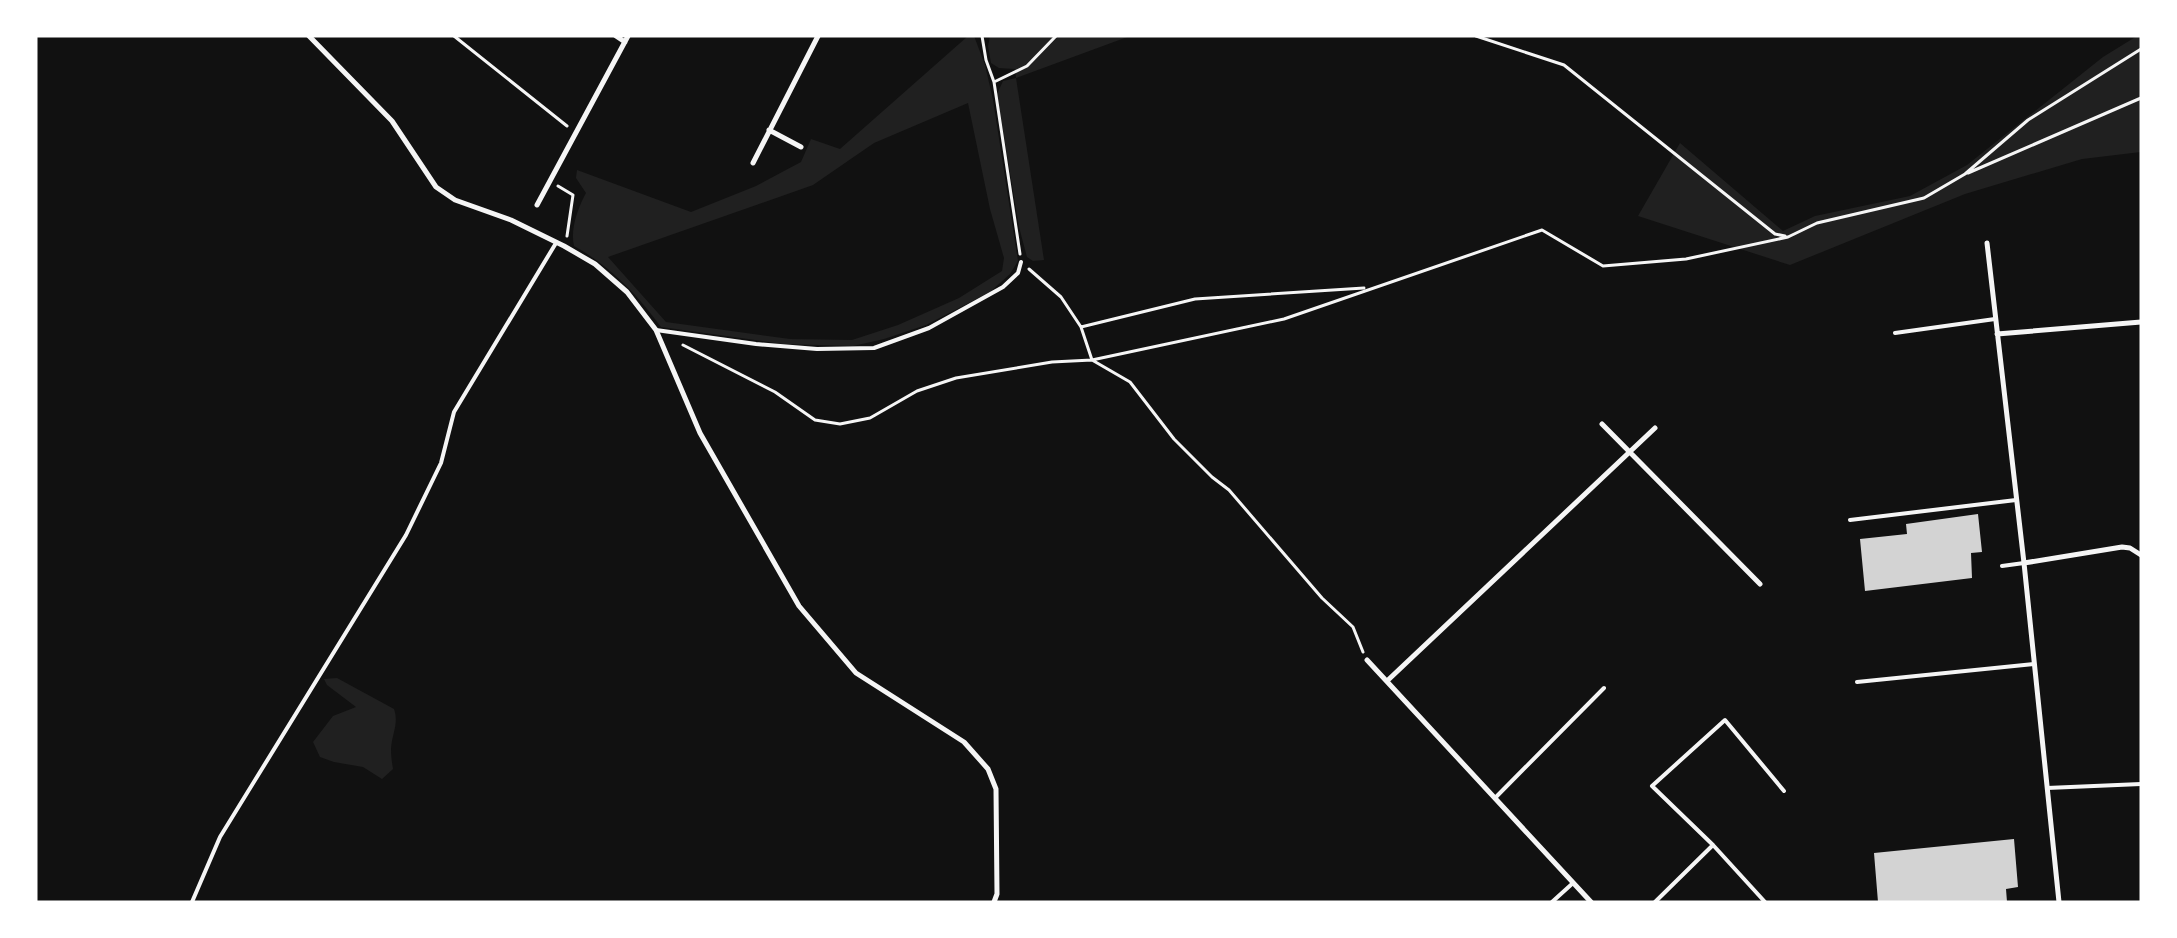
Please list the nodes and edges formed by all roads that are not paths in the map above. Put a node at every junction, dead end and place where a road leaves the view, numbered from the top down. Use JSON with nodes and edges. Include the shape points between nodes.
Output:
{"nodes":[{"id":1,"x":310,"y":36,"type":"edge"},
{"id":2,"x":616,"y":36,"type":"edge"},
{"id":3,"x":628,"y":36,"type":"edge"},
{"id":4,"x":818,"y":36,"type":"edge"},
{"id":5,"x":625,"y":42,"type":"junction"},
{"id":6,"x":769,"y":130,"type":"junction"},
{"id":7,"x":801,"y":147,"type":"dead end"},
{"id":8,"x":753,"y":163,"type":"dead end"},
{"id":9,"x":537,"y":205,"type":"dead end"},
{"id":10,"x":556,"y":243,"type":"junction"},
{"id":11,"x":1987,"y":243,"type":"dead end"},
{"id":12,"x":1021,"y":262,"type":"road end"},
{"id":13,"x":1995,"y":319,"type":"junction"},
{"id":14,"x":2141,"y":322,"type":"edge"},
{"id":15,"x":656,"y":330,"type":"junction"},
{"id":16,"x":1895,"y":333,"type":"dead end"},
{"id":17,"x":1997,"y":334,"type":"junction"},
{"id":18,"x":1602,"y":424,"type":"dead end"},
{"id":19,"x":1655,"y":428,"type":"dead end"},
{"id":20,"x":1629,"y":451,"type":"junction"},
{"id":21,"x":2016,"y":500,"type":"junction"},
{"id":22,"x":1850,"y":520,"type":"dead end"},
{"id":23,"x":2141,"y":555,"type":"edge"},
{"id":24,"x":2024,"y":563,"type":"junction"},
{"id":25,"x":2002,"y":566,"type":"dead end"},
{"id":26,"x":1760,"y":584,"type":"dead end"},
{"id":27,"x":1367,"y":660,"type":"road end"},
{"id":28,"x":2034,"y":664,"type":"junction"},
{"id":29,"x":1387,"y":681,"type":"junction"},
{"id":30,"x":1856,"y":682,"type":"dead end"},
{"id":31,"x":1604,"y":688,"type":"dead end"},
{"id":32,"x":2141,"y":784,"type":"edge"},
{"id":33,"x":2047,"y":788,"type":"junction"},
{"id":34,"x":1784,"y":791,"type":"dead end"},
{"id":35,"x":1495,"y":798,"type":"junction"},
{"id":36,"x":1713,"y":845,"type":"junction"},
{"id":37,"x":1573,"y":883,"type":"junction"},
{"id":38,"x":192,"y":902,"type":"edge"},
{"id":39,"x":994,"y":902,"type":"edge"},
{"id":40,"x":1552,"y":902,"type":"edge"},
{"id":41,"x":1591,"y":902,"type":"edge"},
{"id":42,"x":1655,"y":902,"type":"edge"},
{"id":43,"x":1766,"y":902,"type":"edge"},
{"id":44,"x":2059,"y":902,"type":"edge"}],
"edges":[{"from":1,"to":10,"type":"street","via":[[392,121],[436,187],[455,200],[510,220]]},
{"from":2,"to":5,"type":"street"},
{"from":3,"to":5,"type":"street"},
{"from":4,"to":6,"type":"street"},
{"from":5,"to":9,"type":"street"},
{"from":6,"to":7,"type":"street"},
{"from":6,"to":8,"type":"street"},
{"from":10,"to":15,"type":"street","via":[[595,264],[626,292]]},
{"from":10,"to":38,"type":"lane","via":[[454,412],[441,463],[406,535],[220,837]]},
{"from":11,"to":13,"type":"street"},
{"from":12,"to":15,"type":"lane","via":[[1018,273],[1003,287],[929,328],[874,348],[799,348]]},
{"from":13,"to":16,"type":"lane"},
{"from":13,"to":17,"type":"street"},
{"from":14,"to":17,"type":"street"},
{"from":15,"to":39,"type":"street","via":[[700,433],[799,606],[856,673],[964,742],[988,769],[996,789],[997,894]]},
{"from":17,"to":21,"type":"street"},
{"from":18,"to":20,"type":"street"},
{"from":19,"to":20,"type":"street"},
{"from":20,"to":26,"type":"street"},
{"from":20,"to":29,"type":"street"},
{"from":21,"to":22,"type":"lane"},
{"from":21,"to":24,"type":"street"},
{"from":23,"to":24,"type":"street","via":[[2122,547]]},
{"from":24,"to":25,"type":"lane"},
{"from":24,"to":28,"type":"street"},
{"from":27,"to":29,"type":"street"},
{"from":28,"to":30,"type":"lane"},
{"from":28,"to":33,"type":"street"},
{"from":29,"to":35,"type":"street"},
{"from":31,"to":35,"type":"lane"},
{"from":32,"to":33,"type":"lane"},
{"from":33,"to":44,"type":"street"},
{"from":34,"to":36,"type":"lane","via":[[1724,720],[1652,786]]},
{"from":35,"to":37,"type":"street"},
{"from":36,"to":42,"type":"lane"},
{"from":36,"to":43,"type":"lane"},
{"from":37,"to":40,"type":"lane"},
{"from":37,"to":41,"type":"street"}]}
